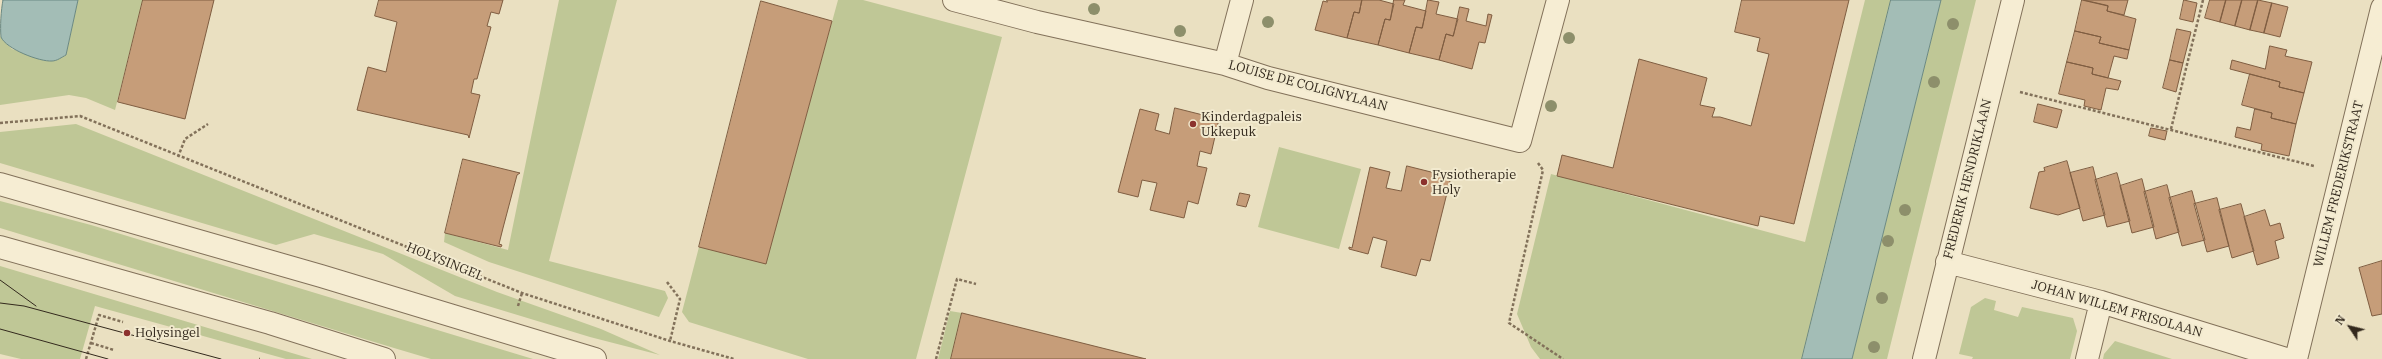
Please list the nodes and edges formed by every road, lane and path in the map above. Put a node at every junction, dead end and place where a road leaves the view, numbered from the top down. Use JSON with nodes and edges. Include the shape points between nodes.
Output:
{"nodes":[{"id":1,"x":954,"y":0,"type":"edge"},
{"id":2,"x":1242,"y":0,"type":"edge"},
{"id":3,"x":1558,"y":0,"type":"edge"},
{"id":4,"x":2013,"y":0,"type":"edge"},
{"id":5,"x":2203,"y":0,"type":"edge"},
{"id":6,"x":2382,"y":8,"type":"edge"},
{"id":7,"x":1225,"y":64,"type":"junction"},
{"id":8,"x":1992,"y":85,"type":"junction"},
{"id":9,"x":0,"y":123,"type":"edge"},
{"id":10,"x":208,"y":124,"type":"dead end"},
{"id":11,"x":2171,"y":129,"type":"junction"},
{"id":12,"x":1520,"y":141,"type":"junction"},
{"id":13,"x":178,"y":157,"type":"junction"},
{"id":14,"x":2341,"y":173,"type":"junction"},
{"id":15,"x":0,"y":184,"type":"edge"},
{"id":16,"x":0,"y":247,"type":"edge"},
{"id":17,"x":1947,"y":262,"type":"junction"},
{"id":18,"x":667,"y":282,"type":"dead end"},
{"id":19,"x":976,"y":284,"type":"dead end"},
{"id":20,"x":2101,"y":302,"type":"junction"},
{"id":21,"x":123,"y":322,"type":"dead end"},
{"id":22,"x":670,"y":341,"type":"junction"},
{"id":23,"x":91,"y":343,"type":"junction"},
{"id":24,"x":114,"y":350,"type":"dead end"},
{"id":25,"x":86,"y":359,"type":"edge"},
{"id":26,"x":384,"y":359,"type":"edge"},
{"id":27,"x":596,"y":359,"type":"edge"},
{"id":28,"x":734,"y":359,"type":"edge"},
{"id":29,"x":936,"y":359,"type":"edge"},
{"id":30,"x":1563,"y":359,"type":"edge"},
{"id":31,"x":1924,"y":359,"type":"edge"},
{"id":32,"x":2087,"y":359,"type":"edge"},
{"id":33,"x":2286,"y":359,"type":"edge"},
{"id":34,"x":2296,"y":359,"type":"edge"}],
"edges":[{"from":1,"to":7,"type":"street","name":"LOUISE DE COLIGNYLAAN","via":[[1037,22]]},
{"from":2,"to":7,"type":"street"},
{"from":3,"to":12,"type":"street"},
{"from":4,"to":8,"type":"street","name":"FREDERIK HENDRIKLAAN"},
{"from":5,"to":11,"type":"path"},
{"from":6,"to":14,"type":"street","name":"WILLEM FREDERIKSTRAAT"},
{"from":7,"to":12,"type":"street","name":"LOUISE DE COLIGNYLAAN","via":[[1268,78]]},
{"from":8,"to":11,"type":"path"},
{"from":8,"to":17,"type":"street","name":"FREDERIK HENDRIKLAAN"},
{"from":9,"to":13,"type":"path","name":"HOLYSINGEL","via":[[80,116]]},
{"from":10,"to":13,"type":"path","via":[[185,139]]},
{"from":11,"to":14,"type":"path"},
{"from":12,"to":30,"type":"path","via":[[1543,170],[1509,323]]},
{"from":13,"to":22,"type":"path","name":"HOLYSINGEL","via":[[522,293]]},
{"from":14,"to":34,"type":"street","name":"WILLEM FREDERIKSTRAAT"},
{"from":15,"to":27,"type":"street","via":[[321,276]]},
{"from":16,"to":26,"type":"street","via":[[270,323]]},
{"from":17,"to":20,"type":"street","name":"JOHAN WILLEM FRISOLAAN"},
{"from":17,"to":31,"type":"street","name":"FREDERIK HENDRIKLAAN"},
{"from":18,"to":22,"type":"path","via":[[680,299]]},
{"from":19,"to":29,"type":"path","via":[[957,280]]},
{"from":20,"to":32,"type":"street"},
{"from":20,"to":33,"type":"street","name":"JOHAN WILLEM FRISOLAAN"},
{"from":21,"to":23,"type":"path","via":[[99,315]]},
{"from":22,"to":28,"type":"path","name":"HOLYSINGEL"},
{"from":23,"to":24,"type":"path"},
{"from":23,"to":25,"type":"path"}]}
